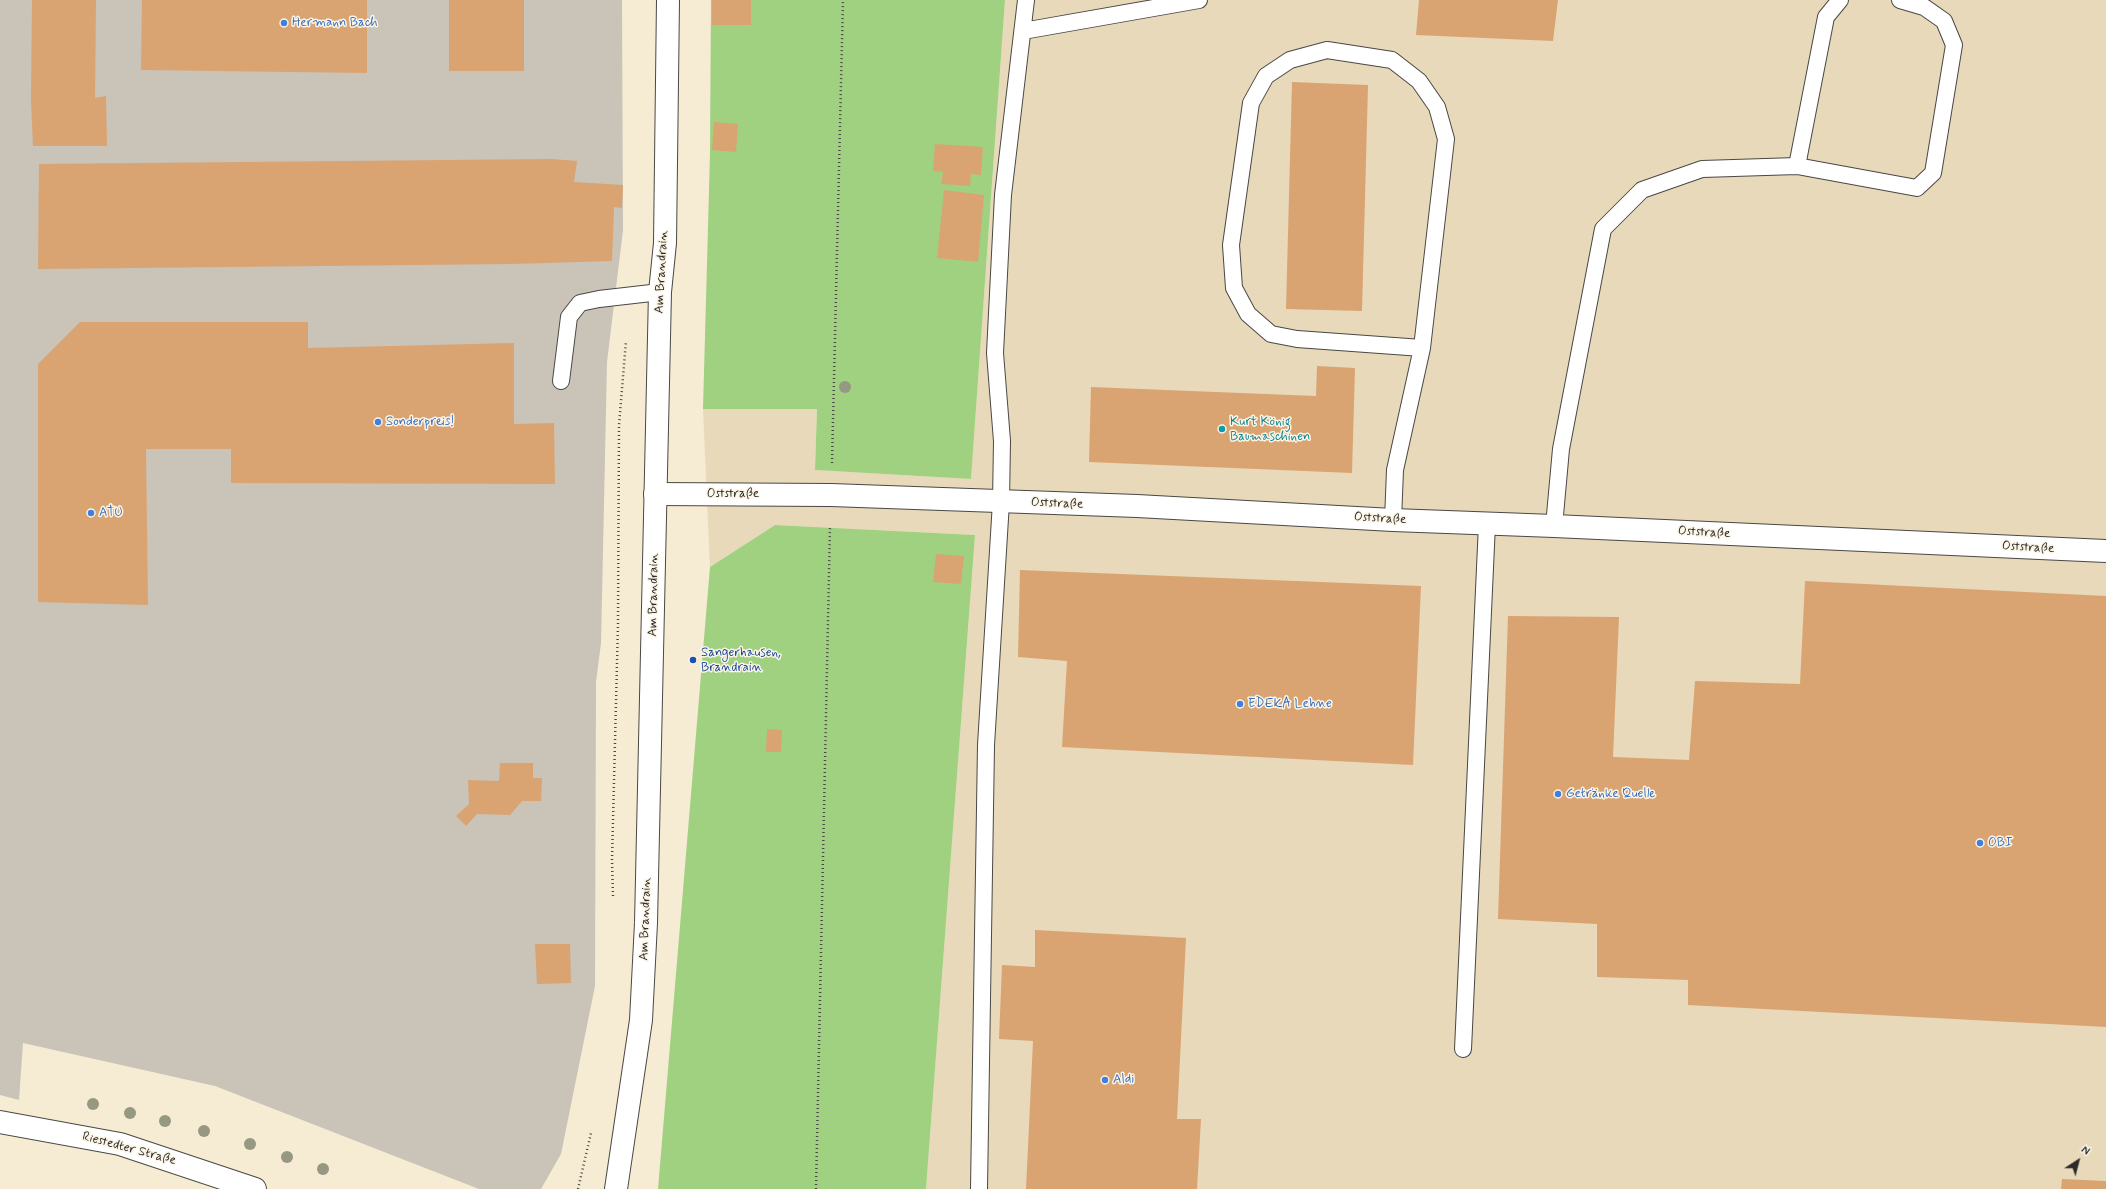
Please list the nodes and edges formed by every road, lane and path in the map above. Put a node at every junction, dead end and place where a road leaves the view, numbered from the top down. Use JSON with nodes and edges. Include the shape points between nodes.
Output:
{"nodes":[{"id":1,"x":668,"y":0,"type":"edge"},
{"id":2,"x":843,"y":0,"type":"edge"},
{"id":3,"x":1026,"y":0,"type":"edge"},
{"id":4,"x":1199,"y":0,"type":"edge"},
{"id":5,"x":1840,"y":0,"type":"edge"},
{"id":6,"x":1900,"y":0,"type":"edge"},
{"id":7,"x":1023,"y":31,"type":"junction"},
{"id":8,"x":1797,"y":166,"type":"junction"},
{"id":9,"x":660,"y":292,"type":"junction"},
{"id":10,"x":632,"y":294,"type":"junction"},
{"id":11,"x":1422,"y":348,"type":"junction"},
{"id":12,"x":562,"y":381,"type":"dead end"},
{"id":13,"x":655,"y":494,"type":"junction"},
{"id":14,"x":831,"y":495,"type":"junction"},
{"id":15,"x":1000,"y":502,"type":"junction"},
{"id":16,"x":1393,"y":520,"type":"junction"},
{"id":17,"x":1487,"y":524,"type":"junction"},
{"id":18,"x":1554,"y":526,"type":"junction"},
{"id":19,"x":2106,"y":551,"type":"edge"},
{"id":20,"x":613,"y":897,"type":"dead end"},
{"id":21,"x":1463,"y":1049,"type":"dead end"},
{"id":22,"x":0,"y":1122,"type":"edge"},
{"id":23,"x":591,"y":1130,"type":"dead end"},
{"id":24,"x":255,"y":1189,"type":"edge"},
{"id":25,"x":578,"y":1189,"type":"edge"},
{"id":26,"x":616,"y":1189,"type":"edge"},
{"id":27,"x":816,"y":1189,"type":"edge"},
{"id":28,"x":978,"y":1189,"type":"edge"}],
"edges":[{"from":1,"to":9,"type":"street","name":"Am Brandrain","via":[[664,243]]},
{"from":2,"to":14,"type":"path"},
{"from":3,"to":7,"type":"lane"},
{"from":4,"to":7,"type":"lane"},
{"from":5,"to":8,"type":"lane","via":[[1826,17]]},
{"from":6,"to":8,"type":"lane","via":[[1924,7],[1944,21],[1954,45],[1933,173],[1917,188]]},
{"from":7,"to":15,"type":"lane","via":[[1003,194],[995,353],[1002,441]]},
{"from":8,"to":18,"type":"lane","via":[[1702,169],[1642,190],[1603,229],[1561,449]]},
{"from":9,"to":10,"type":"lane"},
{"from":9,"to":13,"type":"street","name":"Am Brandrain"},
{"from":10,"to":12,"type":"lane","via":[[580,303],[569,317]]},
{"from":10,"to":20,"type":"path","via":[[628,314],[619,425]]},
{"from":11,"to":11,"type":"lane","via":[[1446,139],[1437,107],[1420,81],[1392,60],[1327,50],[1290,60],[1266,76],[1251,103],[1231,245],[1234,288],[1248,314],[1271,334],[1297,339]]},
{"from":11,"to":16,"type":"lane","via":[[1395,470]]},
{"from":13,"to":14,"type":"street","name":"Oststraße"},
{"from":13,"to":26,"type":"street","name":"Am Brandrain","via":[[646,923],[641,1020]]},
{"from":14,"to":15,"type":"street","name":"Oststraße"},
{"from":14,"to":27,"type":"path"},
{"from":15,"to":16,"type":"street","name":"Oststraße","via":[[1137,506]]},
{"from":15,"to":28,"type":"lane","via":[[986,745]]},
{"from":16,"to":17,"type":"street","name":"Oststraße"},
{"from":17,"to":18,"type":"street","name":"Oststraße"},
{"from":17,"to":21,"type":"lane"},
{"from":18,"to":19,"type":"street","name":"Oststraße"},
{"from":22,"to":24,"type":"street","name":"Riestedter Straße","via":[[120,1144]]},
{"from":23,"to":25,"type":"path"}]}
